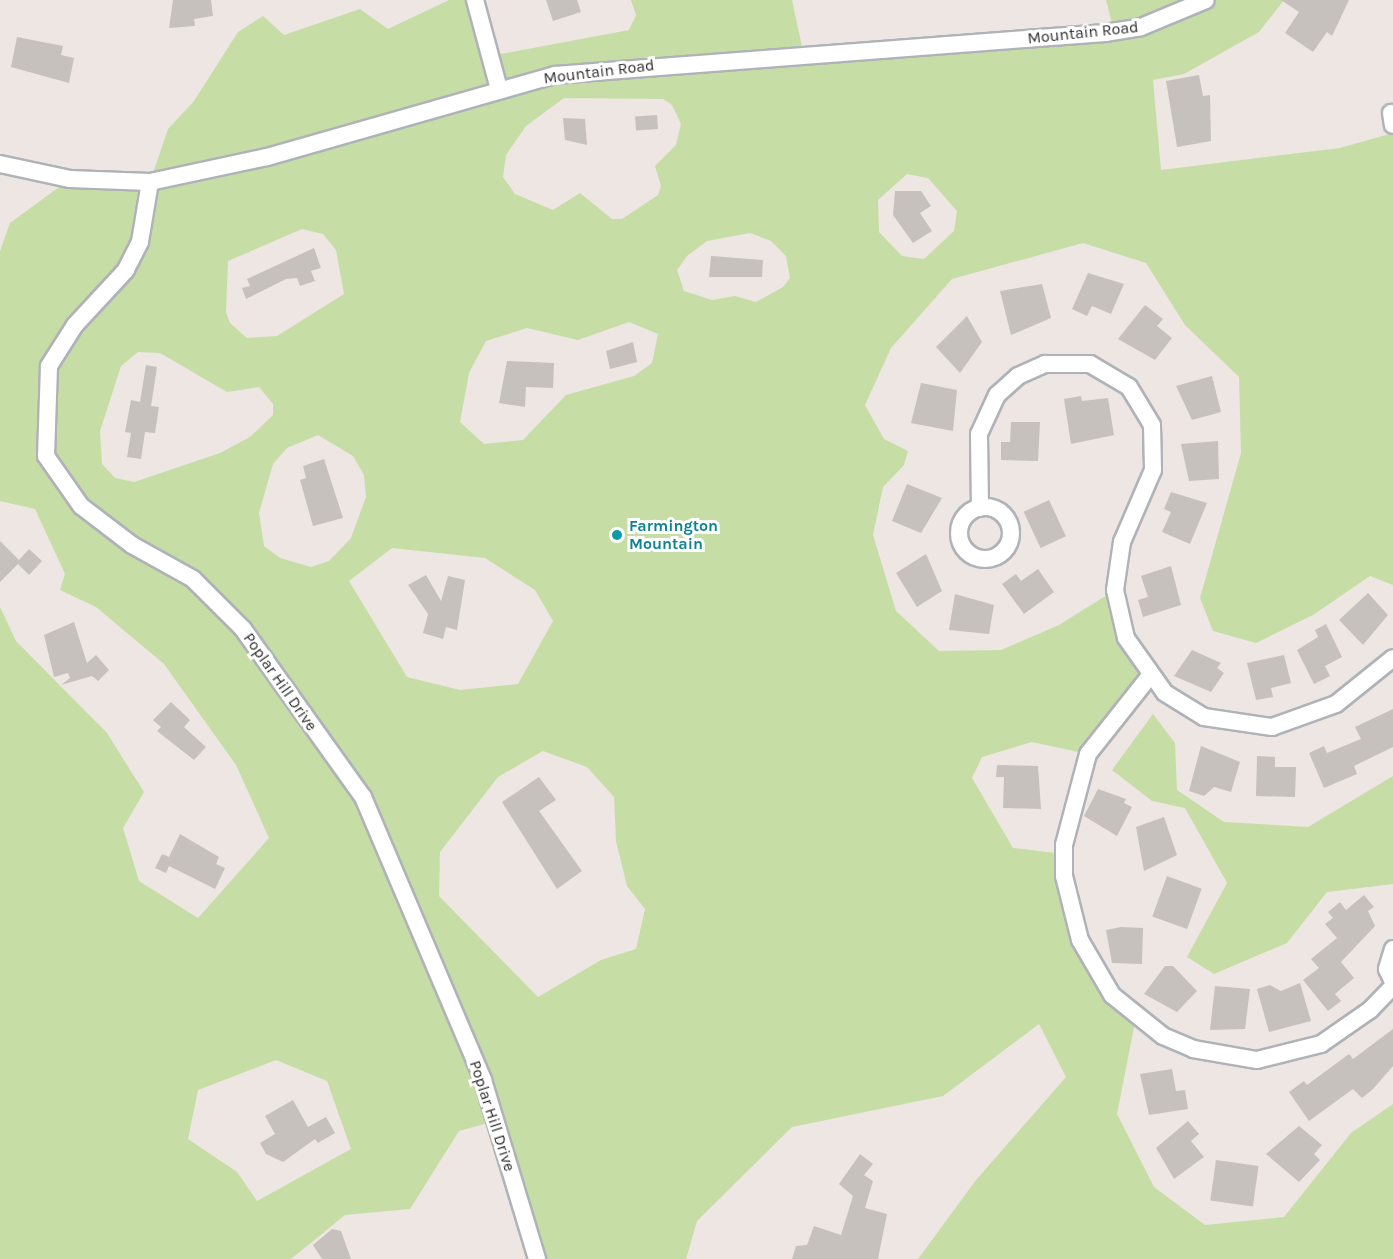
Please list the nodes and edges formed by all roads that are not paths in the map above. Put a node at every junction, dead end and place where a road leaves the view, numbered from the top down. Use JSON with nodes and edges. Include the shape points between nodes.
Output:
{"nodes":[{"id":1,"x":475,"y":0,"type":"edge"},
{"id":2,"x":1206,"y":0,"type":"edge"},
{"id":3,"x":499,"y":89,"type":"junction"},
{"id":4,"x":0,"y":164,"type":"edge"},
{"id":5,"x":150,"y":182,"type":"junction"},
{"id":6,"x":980,"y":508,"type":"dead end"},
{"id":7,"x":1393,"y":657,"type":"edge"},
{"id":8,"x":1149,"y":677,"type":"junction"},
{"id":9,"x":1393,"y":949,"type":"edge"},
{"id":10,"x":1393,"y":984,"type":"edge"},
{"id":11,"x":537,"y":1259,"type":"edge"}],
"edges":[{"from":1,"to":3,"type":"street"},
{"from":2,"to":3,"type":"street","name":"Mountain Road","via":[[1141,27],[1105,33],[607,68]]},
{"from":3,"to":5,"type":"street","name":"Mountain Road","via":[[267,157]]},
{"from":4,"to":5,"type":"street","name":"Mountain Road","via":[[70,179]]},
{"from":5,"to":11,"type":"street","name":"Poplar Hill Drive","via":[[140,242],[126,270],[75,325],[49,366],[46,456],[81,506],[132,545],[193,579],[243,629],[363,797],[483,1080]]},
{"from":6,"to":8,"type":"street","via":[[979,434],[988,407],[1006,384],[1045,364],[1075,362],[1104,369],[1129,387],[1152,425],[1155,455],[1149,484],[1122,542],[1115,590],[1126,638]]},
{"from":7,"to":8,"type":"street","via":[[1336,704],[1272,727],[1204,717]]},
{"from":8,"to":10,"type":"street","via":[[1088,754],[1064,845],[1064,876],[1080,940],[1112,995],[1136,1017],[1183,1045],[1257,1060],[1320,1044],[1370,1010]]},
{"from":9,"to":10,"type":"street","via":[[1387,969]]}]}
